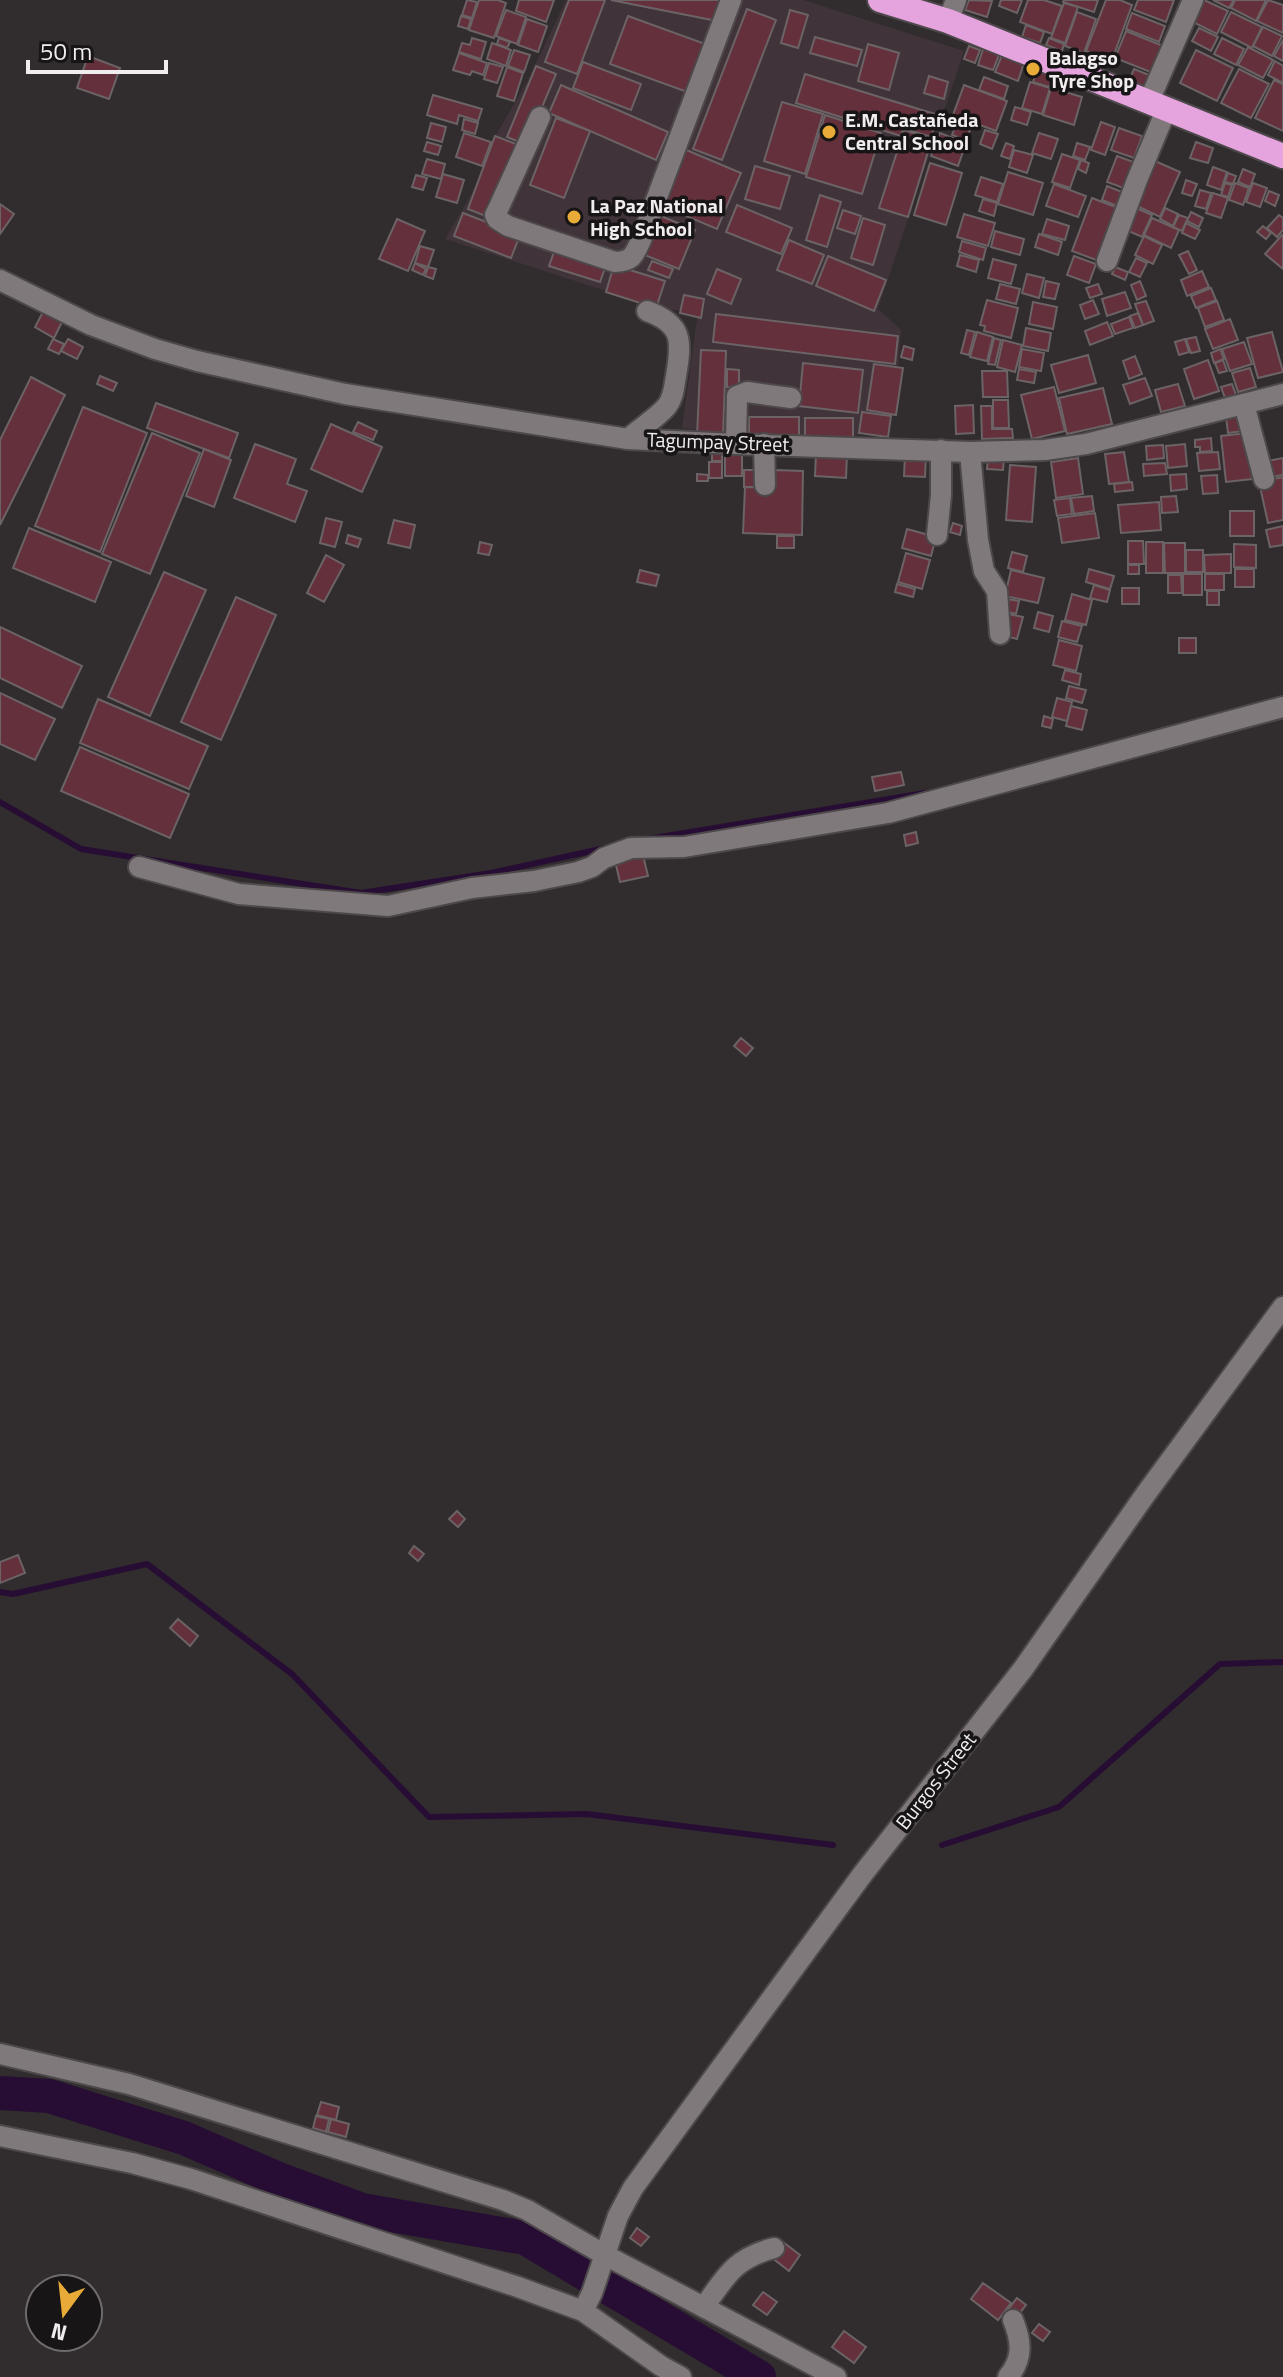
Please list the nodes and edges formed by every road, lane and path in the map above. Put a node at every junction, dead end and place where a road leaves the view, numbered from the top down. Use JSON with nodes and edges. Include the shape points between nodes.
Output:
{"nodes":[{"id":1,"x":731,"y":0,"type":"edge"},
{"id":2,"x":880,"y":0,"type":"edge"},
{"id":3,"x":1193,"y":0,"type":"edge"},
{"id":4,"x":952,"y":10,"type":"edge"},
{"id":5,"x":1158,"y":104,"type":"junction"},
{"id":6,"x":540,"y":117,"type":"dead end"},
{"id":7,"x":1283,"y":156,"type":"edge"},
{"id":8,"x":1107,"y":261,"type":"dead end"},
{"id":9,"x":0,"y":280,"type":"edge"},
{"id":10,"x":647,"y":311,"type":"dead end"},
{"id":11,"x":1283,"y":394,"type":"edge"},
{"id":12,"x":791,"y":398,"type":"dead end"},
{"id":13,"x":1244,"y":404,"type":"junction"},
{"id":14,"x":628,"y":439,"type":"junction"},
{"id":15,"x":736,"y":444,"type":"junction"},
{"id":16,"x":764,"y":444,"type":"junction"},
{"id":17,"x":941,"y":450,"type":"junction"},
{"id":18,"x":970,"y":452,"type":"junction"},
{"id":19,"x":1264,"y":479,"type":"dead end"},
{"id":20,"x":765,"y":485,"type":"dead end"},
{"id":21,"x":937,"y":535,"type":"dead end"},
{"id":22,"x":1000,"y":634,"type":"dead end"},
{"id":23,"x":1283,"y":707,"type":"edge"},
{"id":24,"x":139,"y":867,"type":"dead end"},
{"id":25,"x":1283,"y":1307,"type":"edge"},
{"id":26,"x":0,"y":2054,"type":"edge"},
{"id":27,"x":0,"y":2136,"type":"edge"},
{"id":28,"x":774,"y":2248,"type":"dead end"},
{"id":29,"x":604,"y":2258,"type":"junction"},
{"id":30,"x":587,"y":2302,"type":"junction"},
{"id":31,"x":704,"y":2307,"type":"junction"},
{"id":32,"x":1013,"y":2320,"type":"dead end"},
{"id":33,"x":681,"y":2377,"type":"edge"},
{"id":34,"x":836,"y":2377,"type":"edge"},
{"id":35,"x":1008,"y":2377,"type":"edge"}],
"edges":[{"from":1,"to":6,"type":"street","via":[[641,240],[626,262],[497,219]]},
{"from":2,"to":4,"type":"highway"},
{"from":3,"to":5,"type":"street"},
{"from":4,"to":5,"type":"highway"},
{"from":5,"to":7,"type":"highway"},
{"from":5,"to":8,"type":"street"},
{"from":9,"to":14,"type":"street","name":"Tagumpay Street","via":[[91,325],[155,349],[259,376]]},
{"from":10,"to":14,"type":"street","via":[[668,320],[681,350],[670,403]]},
{"from":11,"to":13,"type":"street","name":"Tagumpay Street"},
{"from":12,"to":15,"type":"street","via":[[747,392],[737,396]]},
{"from":13,"to":18,"type":"street","name":"Tagumpay Street","via":[[1086,444]]},
{"from":13,"to":19,"type":"street"},
{"from":14,"to":15,"type":"street","name":"Tagumpay Street"},
{"from":15,"to":16,"type":"street","name":"Tagumpay Street"},
{"from":16,"to":17,"type":"street","name":"Tagumpay Street"},
{"from":16,"to":20,"type":"street"},
{"from":17,"to":18,"type":"street","name":"Tagumpay Street"},
{"from":17,"to":21,"type":"street"},
{"from":18,"to":22,"type":"street","via":[[978,540],[984,571],[997,591]]},
{"from":23,"to":24,"type":"street","via":[[888,813],[684,847],[631,848],[578,872],[388,906],[239,894]]},
{"from":25,"to":29,"type":"street","name":"Burgos Street","via":[[1023,1669],[862,1875],[633,2188]]},
{"from":26,"to":29,"type":"street","via":[[129,2084],[483,2192],[527,2210]]},
{"from":27,"to":30,"type":"street","via":[[191,2179],[343,2231]]},
{"from":28,"to":31,"type":"street","via":[[749,2255]]},
{"from":29,"to":30,"type":"street","name":"Burgos Street"},
{"from":29,"to":31,"type":"street"},
{"from":30,"to":33,"type":"street"},
{"from":31,"to":34,"type":"street"},
{"from":32,"to":35,"type":"street","via":[[1020,2357]]}]}
